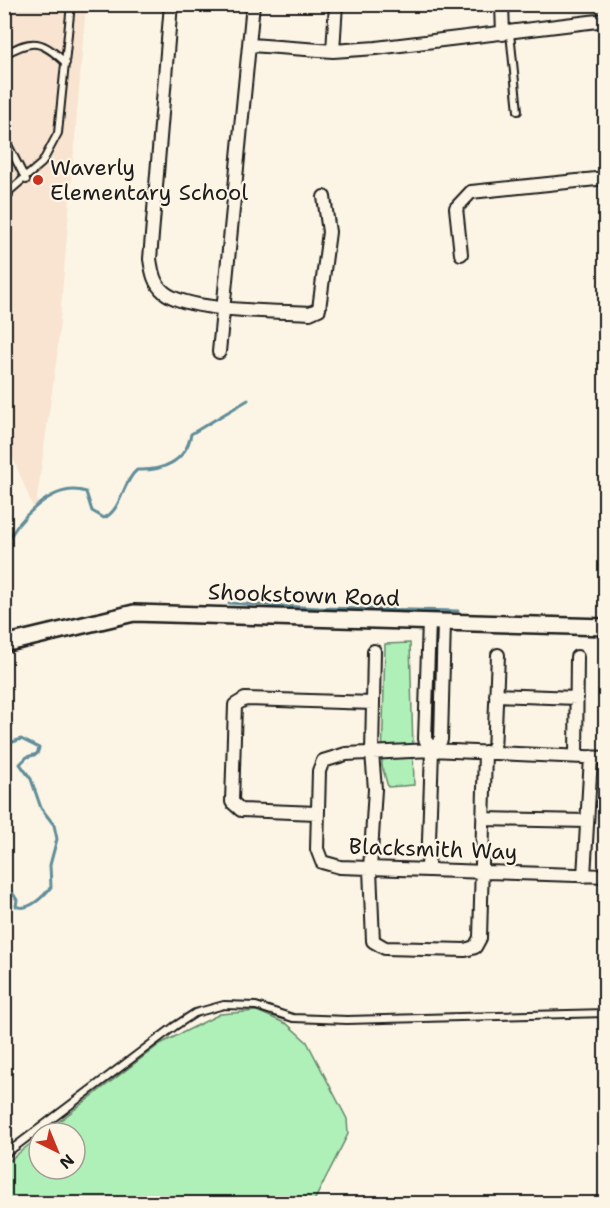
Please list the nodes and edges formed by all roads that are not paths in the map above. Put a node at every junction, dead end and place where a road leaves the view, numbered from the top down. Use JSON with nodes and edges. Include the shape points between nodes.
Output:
{"nodes":[{"id":1,"x":71,"y":4,"type":"edge"},
{"id":2,"x":171,"y":4,"type":"edge"},
{"id":3,"x":253,"y":4,"type":"edge"},
{"id":4,"x":336,"y":4,"type":"edge"},
{"id":5,"x":502,"y":4,"type":"edge"},
{"id":6,"x":606,"y":20,"type":"edge"},
{"id":7,"x":506,"y":34,"type":"junction"},
{"id":8,"x":251,"y":45,"type":"junction"},
{"id":9,"x":333,"y":51,"type":"junction"},
{"id":10,"x":4,"y":56,"type":"edge"},
{"id":11,"x":66,"y":63,"type":"junction"},
{"id":12,"x":518,"y":111,"type":"dead end"},
{"id":13,"x":4,"y":137,"type":"edge"},
{"id":14,"x":606,"y":178,"type":"edge"},
{"id":15,"x":26,"y":180,"type":"junction"},
{"id":16,"x":5,"y":194,"type":"edge"},
{"id":17,"x":324,"y":197,"type":"dead end"},
{"id":18,"x":461,"y":254,"type":"dead end"},
{"id":19,"x":225,"y":308,"type":"junction"},
{"id":20,"x":219,"y":352,"type":"dead end"},
{"id":21,"x":437,"y":621,"type":"junction"},
{"id":22,"x":606,"y":627,"type":"edge"},
{"id":23,"x":4,"y":644,"type":"edge"},
{"id":24,"x":374,"y":651,"type":"dead end"},
{"id":25,"x":498,"y":655,"type":"dead end"},
{"id":26,"x":577,"y":657,"type":"dead end"},
{"id":27,"x":496,"y":695,"type":"junction"},
{"id":28,"x":577,"y":698,"type":"junction"},
{"id":29,"x":373,"y":704,"type":"junction"},
{"id":30,"x":432,"y":750,"type":"junction"},
{"id":31,"x":490,"y":752,"type":"junction"},
{"id":32,"x":372,"y":753,"type":"junction"},
{"id":33,"x":576,"y":756,"type":"junction"},
{"id":34,"x":591,"y":757,"type":"junction"},
{"id":35,"x":606,"y":758,"type":"edge"},
{"id":36,"x":317,"y":813,"type":"junction"},
{"id":37,"x":484,"y":819,"type":"junction"},
{"id":38,"x":587,"y":821,"type":"junction"},
{"id":39,"x":370,"y":868,"type":"junction"},
{"id":40,"x":428,"y":870,"type":"junction"},
{"id":41,"x":483,"y":872,"type":"junction"},
{"id":42,"x":584,"y":876,"type":"junction"},
{"id":43,"x":606,"y":876,"type":"edge"},
{"id":44,"x":606,"y":1013,"type":"edge"},
{"id":45,"x":4,"y":1155,"type":"edge"}],
"edges":[{"from":1,"to":11,"type":"lane"},
{"from":2,"to":19,"type":"street","via":[[151,267],[157,283],[177,300]]},
{"from":3,"to":8,"type":"street"},
{"from":4,"to":9,"type":"street"},
{"from":5,"to":7,"type":"street"},
{"from":6,"to":7,"type":"street"},
{"from":7,"to":9,"type":"street"},
{"from":7,"to":12,"type":"lane"},
{"from":8,"to":9,"type":"street"},
{"from":8,"to":19,"type":"street"},
{"from":10,"to":11,"type":"lane","via":[[26,43],[34,43],[48,46]]},
{"from":11,"to":15,"type":"lane","via":[[58,133],[42,163]]},
{"from":13,"to":15,"type":"lane"},
{"from":14,"to":18,"type":"street","via":[[471,192],[456,208]]},
{"from":15,"to":16,"type":"lane"},
{"from":17,"to":19,"type":"street","via":[[329,232],[319,309],[310,313]]},
{"from":19,"to":20,"type":"street"},
{"from":21,"to":22,"type":"street","name":"Shookstown Road"},
{"from":21,"to":23,"type":"street","name":"Shookstown Road","via":[[134,613]]},
{"from":21,"to":30,"type":"street","via":[[425,739]]},
{"from":24,"to":29,"type":"street"},
{"from":25,"to":27,"type":"street"},
{"from":26,"to":28,"type":"street"},
{"from":27,"to":28,"type":"street"},
{"from":27,"to":31,"type":"street"},
{"from":28,"to":33,"type":"street"},
{"from":29,"to":32,"type":"street"},
{"from":29,"to":36,"type":"street","via":[[245,699],[235,705],[232,802],[241,810]]},
{"from":30,"to":31,"type":"street","name":"Blacksmith Way"},
{"from":30,"to":32,"type":"street","name":"Blacksmith Way"},
{"from":30,"to":40,"type":"street"},
{"from":31,"to":33,"type":"street","name":"Blacksmith Way"},
{"from":31,"to":37,"type":"street"},
{"from":32,"to":36,"type":"street","name":"Blacksmith Way","via":[[346,754],[323,761]]},
{"from":32,"to":39,"type":"street","via":[[375,789]]},
{"from":33,"to":34,"type":"street","name":"Blacksmith Way"},
{"from":34,"to":35,"type":"street","name":"Blacksmith Way"},
{"from":34,"to":38,"type":"street"},
{"from":36,"to":39,"type":"street","name":"Blacksmith Way","via":[[317,849],[322,862]]},
{"from":37,"to":38,"type":"street"},
{"from":37,"to":41,"type":"street"},
{"from":38,"to":42,"type":"street"},
{"from":39,"to":40,"type":"street","name":"Blacksmith Way"},
{"from":39,"to":41,"type":"street","via":[[373,941],[385,948],[475,947],[480,938]]},
{"from":40,"to":41,"type":"street","name":"Blacksmith Way"},
{"from":41,"to":42,"type":"street","name":"Blacksmith Way"},
{"from":42,"to":43,"type":"street","name":"Blacksmith Way"},
{"from":44,"to":45,"type":"lane","via":[[347,1020],[292,1018],[256,1005],[224,1005],[195,1014],[175,1026]]}]}
